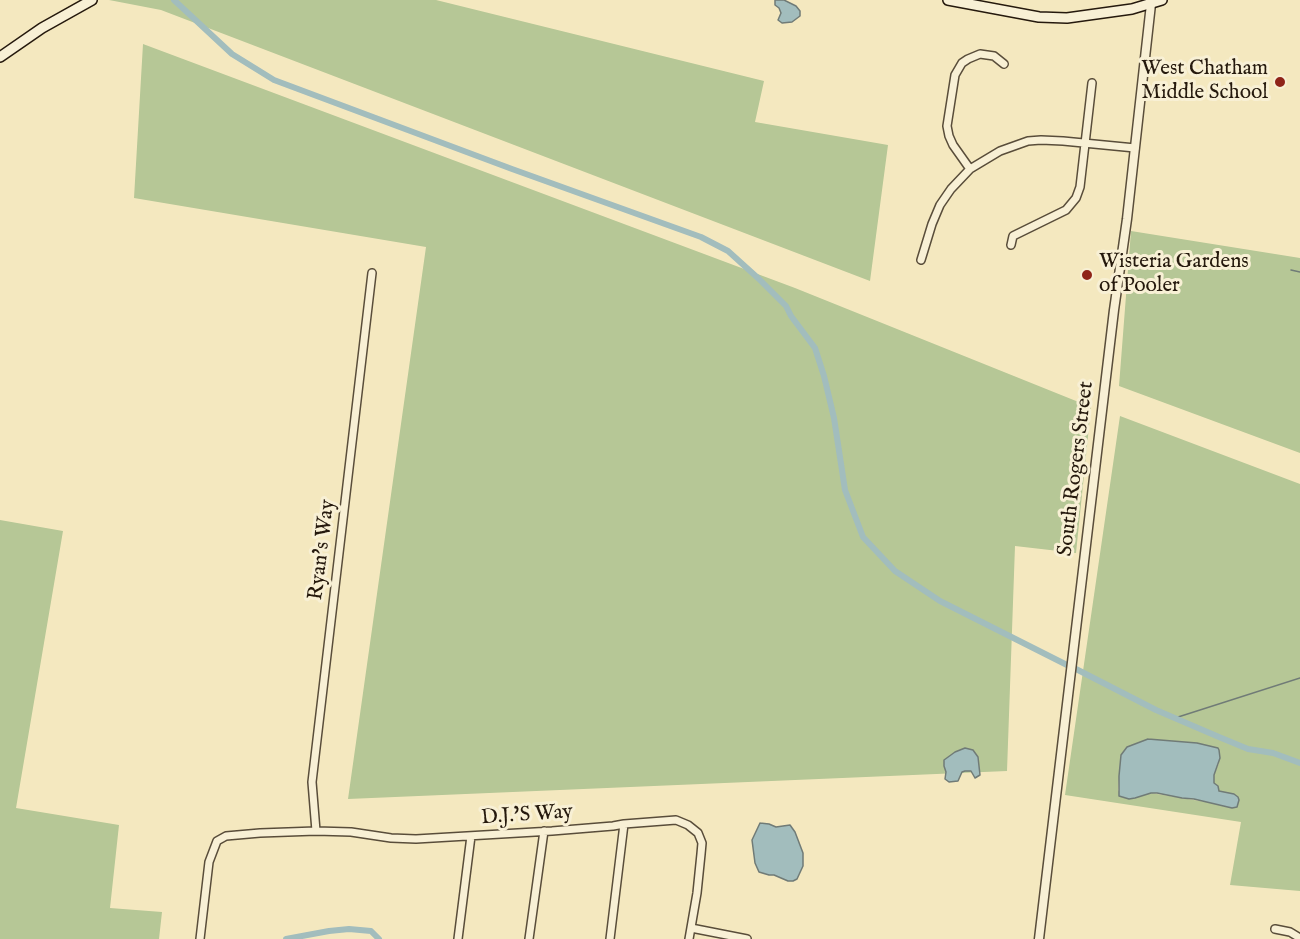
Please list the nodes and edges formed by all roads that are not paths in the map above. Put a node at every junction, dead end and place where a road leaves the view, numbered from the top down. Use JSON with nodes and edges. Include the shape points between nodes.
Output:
{"nodes":[{"id":1,"x":92,"y":0,"type":"edge"},
{"id":2,"x":948,"y":0,"type":"edge"},
{"id":3,"x":1162,"y":0,"type":"edge"},
{"id":4,"x":1151,"y":4,"type":"junction"},
{"id":5,"x":0,"y":57,"type":"edge"},
{"id":6,"x":1004,"y":64,"type":"dead end"},
{"id":7,"x":1092,"y":83,"type":"dead end"},
{"id":8,"x":1084,"y":144,"type":"junction"},
{"id":9,"x":1135,"y":148,"type":"junction"},
{"id":10,"x":970,"y":169,"type":"junction"},
{"id":11,"x":1011,"y":245,"type":"dead end"},
{"id":12,"x":921,"y":260,"type":"dead end"},
{"id":13,"x":372,"y":273,"type":"dead end"},
{"id":14,"x":624,"y":824,"type":"junction"},
{"id":15,"x":316,"y":831,"type":"junction"},
{"id":16,"x":544,"y":831,"type":"junction"},
{"id":17,"x":471,"y":836,"type":"junction"},
{"id":18,"x":691,"y":928,"type":"junction"},
{"id":19,"x":1275,"y":929,"type":"dead end"},
{"id":20,"x":1300,"y":938,"type":"edge"},
{"id":21,"x":200,"y":939,"type":"edge"},
{"id":22,"x":458,"y":939,"type":"edge"},
{"id":23,"x":529,"y":939,"type":"edge"},
{"id":24,"x":610,"y":939,"type":"edge"},
{"id":25,"x":689,"y":939,"type":"edge"},
{"id":26,"x":747,"y":939,"type":"edge"},
{"id":27,"x":1039,"y":939,"type":"edge"}],
"edges":[{"from":1,"to":5,"type":"main road"},
{"from":2,"to":4,"type":"main road","via":[[1039,17],[1067,18]]},
{"from":3,"to":4,"type":"main road"},
{"from":4,"to":9,"type":"street","name":"South Rogers Street"},
{"from":6,"to":10,"type":"street","via":[[987,54],[975,56],[962,63],[955,75],[947,126],[956,151]]},
{"from":7,"to":8,"type":"street"},
{"from":8,"to":9,"type":"street"},
{"from":8,"to":10,"type":"street","via":[[1028,141],[1000,150]]},
{"from":8,"to":11,"type":"street","via":[[1076,198],[1066,210],[1013,237]]},
{"from":9,"to":27,"type":"street","name":"South Rogers Street"},
{"from":10,"to":12,"type":"street","via":[[942,202]]},
{"from":13,"to":15,"type":"street","name":"Ryan's Way","via":[[312,779]]},
{"from":14,"to":16,"type":"street","name":"D.J.'S Way"},
{"from":14,"to":18,"type":"street","name":"D.J.'S Way","via":[[676,820],[698,833],[702,843]]},
{"from":14,"to":24,"type":"street"},
{"from":15,"to":17,"type":"street","name":"D.J.'S Way","via":[[416,839]]},
{"from":15,"to":21,"type":"street","name":"D.J.'S Way","via":[[230,835],[217,841],[209,862]]},
{"from":16,"to":17,"type":"street","name":"D.J.'S Way"},
{"from":16,"to":23,"type":"street"},
{"from":17,"to":22,"type":"street"},
{"from":18,"to":25,"type":"street","name":"D.J.'S Way"},
{"from":18,"to":26,"type":"street"},
{"from":19,"to":20,"type":"street"}]}
